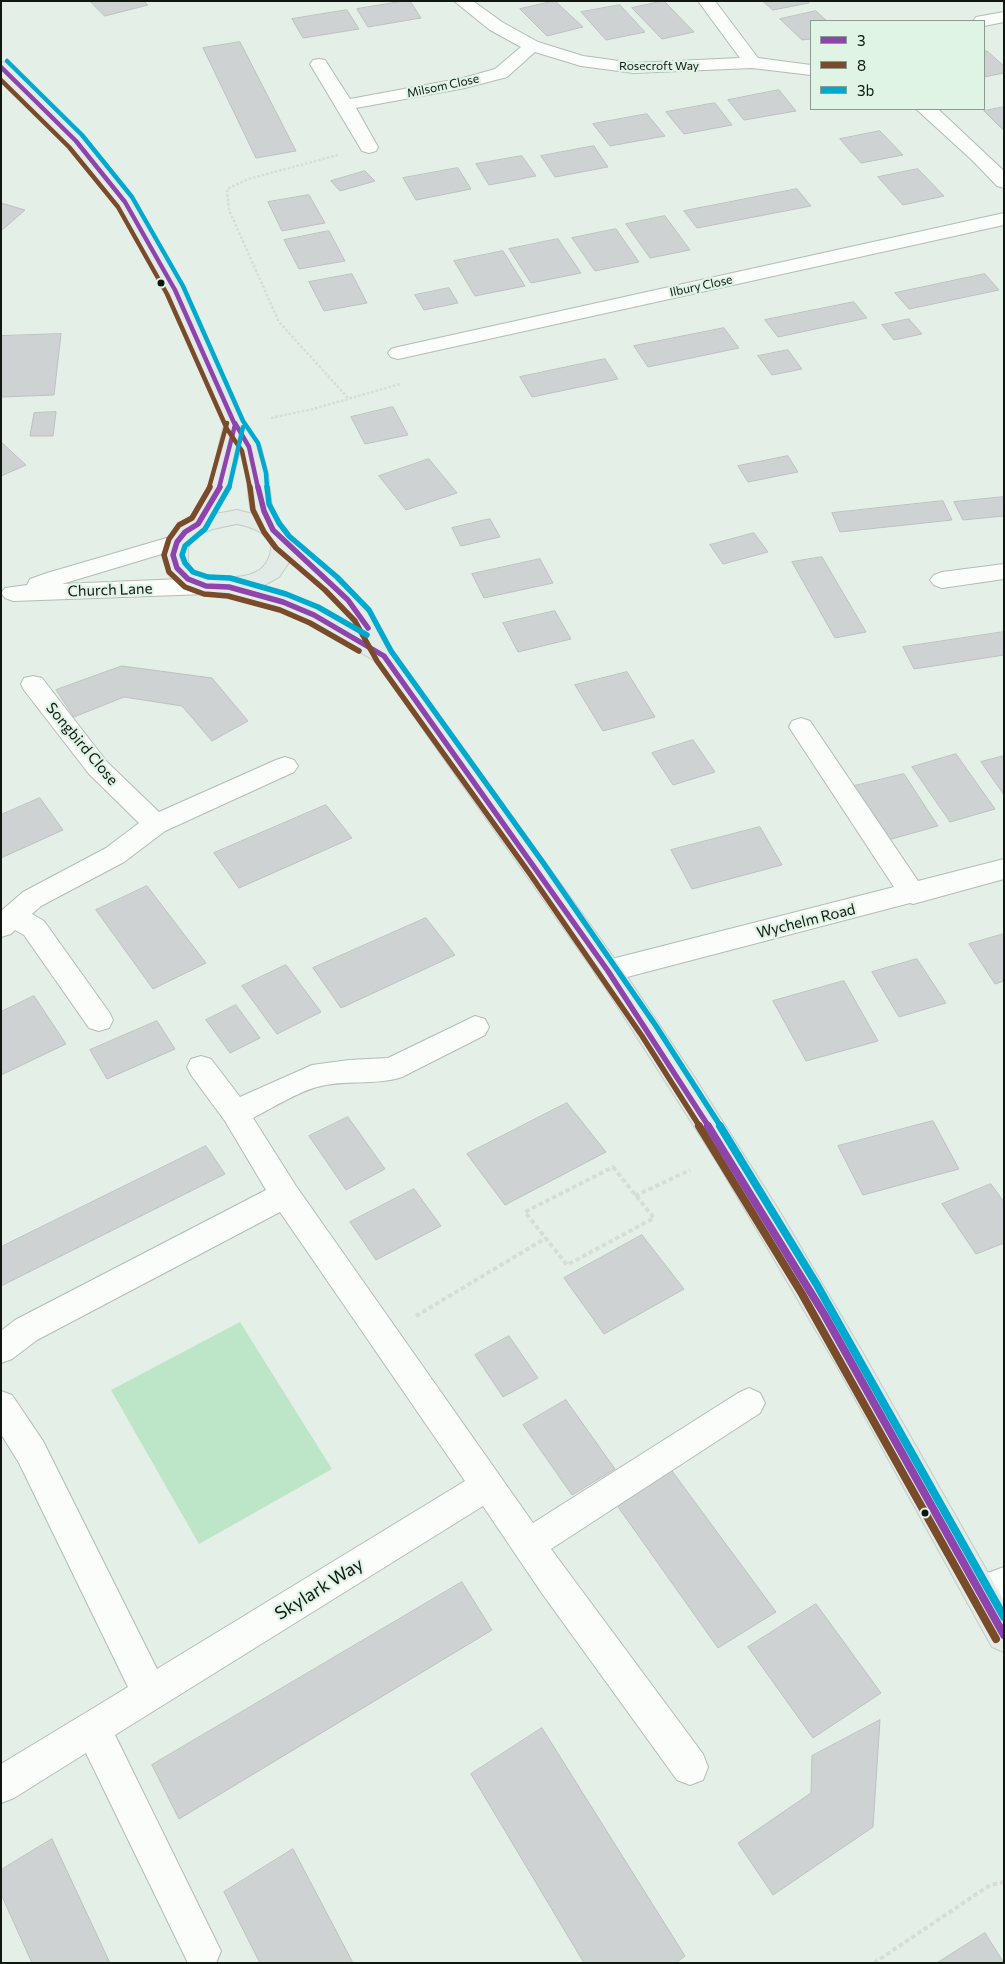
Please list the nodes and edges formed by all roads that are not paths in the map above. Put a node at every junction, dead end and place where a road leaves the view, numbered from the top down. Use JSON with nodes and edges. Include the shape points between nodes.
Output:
{"nodes":[{"id":1,"x":462,"y":1,"type":"edge"},
{"id":2,"x":706,"y":1,"type":"edge"},
{"id":3,"x":1004,"y":17,"type":"edge"},
{"id":4,"x":985,"y":20,"type":"edge"},
{"id":5,"x":532,"y":46,"type":"junction"},
{"id":6,"x":752,"y":63,"type":"junction"},
{"id":7,"x":319,"y":64,"type":"dead end"},
{"id":8,"x":1,"y":67,"type":"edge"},
{"id":9,"x":810,"y":70,"type":"edge"},
{"id":10,"x":345,"y":105,"type":"junction"},
{"id":11,"x":927,"y":110,"type":"edge"},
{"id":12,"x":369,"y":147,"type":"road end"},
{"id":13,"x":1004,"y":182,"type":"edge"},
{"id":14,"x":1004,"y":219,"type":"edge"},
{"id":15,"x":398,"y":353,"type":"road end"},
{"id":16,"x":235,"y":425,"type":"junction"},
{"id":17,"x":198,"y":524,"type":"junction"},
{"id":18,"x":277,"y":535,"type":"junction"},
{"id":19,"x":177,"y":542,"type":"junction"},
{"id":20,"x":1004,"y":571,"type":"edge"},
{"id":21,"x":942,"y":580,"type":"dead end"},
{"id":22,"x":206,"y":586,"type":"junction"},
{"id":23,"x":230,"y":587,"type":"junction"},
{"id":24,"x":7,"y":595,"type":"edge"},
{"id":25,"x":384,"y":656,"type":"junction"},
{"id":26,"x":33,"y":684,"type":"dead end"},
{"id":27,"x":801,"y":728,"type":"dead end"},
{"id":28,"x":285,"y":766,"type":"dead end"},
{"id":29,"x":156,"y":824,"type":"junction"},
{"id":30,"x":1004,"y":870,"type":"edge"},
{"id":31,"x":913,"y":894,"type":"junction"},
{"id":32,"x":8,"y":921,"type":"edge"},
{"id":33,"x":608,"y":971,"type":"junction"},
{"id":34,"x":99,"y":1020,"type":"dead end"},
{"id":35,"x":475,"y":1027,"type":"dead end"},
{"id":36,"x":201,"y":1067,"type":"dead end"},
{"id":37,"x":235,"y":1114,"type":"junction"},
{"id":38,"x":285,"y":1195,"type":"junction"},
{"id":39,"x":1,"y":1349,"type":"edge"},
{"id":40,"x":749,"y":1403,"type":"dead end"},
{"id":41,"x":1,"y":1405,"type":"edge"},
{"id":42,"x":488,"y":1485,"type":"junction"},
{"id":43,"x":529,"y":1544,"type":"junction"},
{"id":44,"x":992,"y":1587,"type":"edge"},
{"id":45,"x":1004,"y":1635,"type":"edge"},
{"id":46,"x":150,"y":1693,"type":"junction"},
{"id":47,"x":93,"y":1728,"type":"junction"},
{"id":48,"x":690,"y":1767,"type":"dead end"},
{"id":49,"x":1,"y":1785,"type":"edge"},
{"id":50,"x":202,"y":1951,"type":"dead end"}],
"edges":[{"from":1,"to":5,"type":"street","name":"Rosecroft Way","via":[[496,26]]},
{"from":2,"to":6,"type":"street"},
{"from":3,"to":4,"type":"street"},
{"from":5,"to":6,"type":"street","name":"Rosecroft Way","via":[[581,61],[634,68]]},
{"from":5,"to":10,"type":"street","name":"Milsom Close","via":[[501,73],[465,83]]},
{"from":6,"to":9,"type":"street","name":"Rosecroft Way"},
{"from":7,"to":10,"type":"street"},
{"from":8,"to":16,"type":"main road","via":[[76,141],[125,202],[175,290]]},
{"from":10,"to":12,"type":"street"},
{"from":11,"to":13,"type":"street"},
{"from":14,"to":15,"type":"street","name":"Ilbury Close"},
{"from":16,"to":17,"type":"main road","via":[[220,486]]},
{"from":16,"to":18,"type":"main road","via":[[250,447],[261,507]]},
{"from":17,"to":18,"type":"main road","via":[[217,518],[237,517],[256,520]]},
{"from":17,"to":19,"type":"main road"},
{"from":18,"to":23,"type":"main road","via":[[282,557],[272,572],[253,582]]},
{"from":18,"to":25,"type":"main road","via":[[362,616]]},
{"from":19,"to":22,"type":"main road","via":[[173,555],[177,568],[188,579]]},
{"from":19,"to":24,"type":"street","name":"Church Lane"},
{"from":20,"to":21,"type":"street"},
{"from":22,"to":23,"type":"main road"},
{"from":22,"to":24,"type":"street","name":"Church Lane"},
{"from":23,"to":25,"type":"main road","via":[[283,602],[314,615]]},
{"from":25,"to":33,"type":"main road"},
{"from":26,"to":29,"type":"street","name":"Songbird Close","via":[[98,768]]},
{"from":27,"to":31,"type":"street"},
{"from":28,"to":29,"type":"street"},
{"from":29,"to":32,"type":"street","via":[[115,855],[32,900]]},
{"from":30,"to":31,"type":"street","name":"Wychelm Road"},
{"from":31,"to":33,"type":"street","name":"Wychelm Road"},
{"from":32,"to":34,"type":"street","via":[[34,928]]},
{"from":33,"to":44,"type":"main road","via":[[686,1089]]},
{"from":35,"to":37,"type":"street","via":[[392,1069],[312,1076]]},
{"from":36,"to":37,"type":"street"},
{"from":37,"to":38,"type":"street"},
{"from":38,"to":39,"type":"street","via":[[26,1330]]},
{"from":38,"to":42,"type":"street"},
{"from":40,"to":43,"type":"street"},
{"from":41,"to":46,"type":"street","via":[[31,1452]]},
{"from":42,"to":43,"type":"street"},
{"from":42,"to":46,"type":"street","name":"Skylark Way"},
{"from":43,"to":48,"type":"street"},
{"from":44,"to":45,"type":"main road"},
{"from":46,"to":47,"type":"street","name":"Skylark Way"},
{"from":47,"to":49,"type":"street","name":"Skylark Way"},
{"from":47,"to":50,"type":"street"}]}
